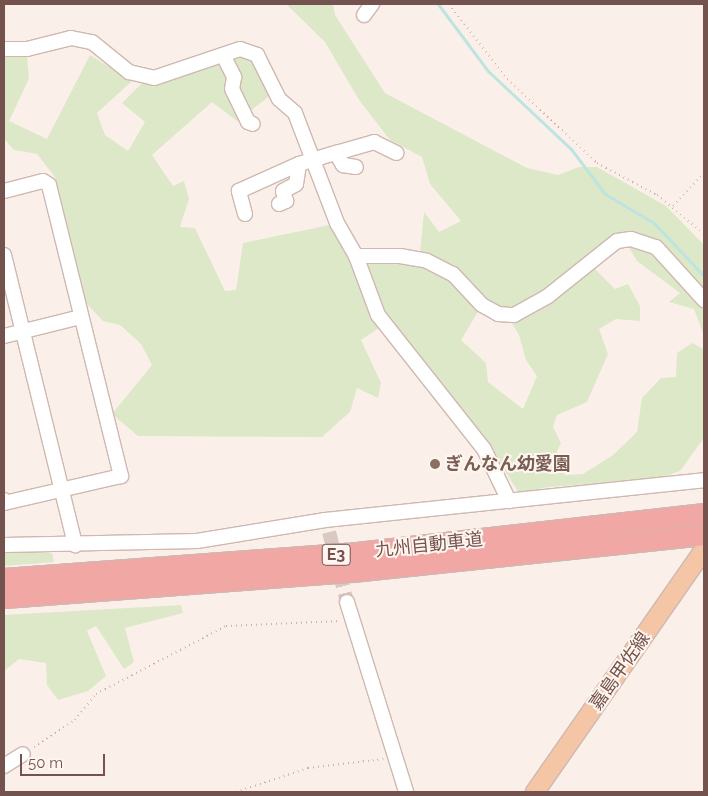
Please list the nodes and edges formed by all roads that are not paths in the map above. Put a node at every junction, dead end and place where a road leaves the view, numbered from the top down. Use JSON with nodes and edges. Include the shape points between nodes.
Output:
{"nodes":[{"id":1,"x":4,"y":49,"type":"edge"},
{"id":2,"x":223,"y":55,"type":"junction"},
{"id":3,"x":252,"y":124,"type":"dead end"},
{"id":4,"x":397,"y":153,"type":"dead end"},
{"id":5,"x":336,"y":154,"type":"junction"},
{"id":6,"x":306,"y":161,"type":"junction"},
{"id":7,"x":356,"y":167,"type":"dead end"},
{"id":8,"x":4,"y":191,"type":"edge"},
{"id":9,"x":279,"y":204,"type":"dead end"},
{"id":10,"x":245,"y":214,"type":"dead end"},
{"id":11,"x":4,"y":255,"type":"edge"},
{"id":12,"x":356,"y":256,"type":"junction"},
{"id":13,"x":704,"y":300,"type":"edge"},
{"id":14,"x":80,"y":317,"type":"junction"},
{"id":15,"x":23,"y":331,"type":"junction"},
{"id":16,"x":4,"y":336,"type":"edge"},
{"id":17,"x":704,"y":480,"type":"edge"},
{"id":18,"x":62,"y":491,"type":"junction"},
{"id":19,"x":4,"y":500,"type":"edge"},
{"id":20,"x":509,"y":502,"type":"junction"},
{"id":21,"x":704,"y":514,"type":"edge"},
{"id":22,"x":704,"y":534,"type":"edge"},
{"id":23,"x":75,"y":544,"type":"junction"},
{"id":24,"x":4,"y":545,"type":"edge"},
{"id":25,"x":704,"y":550,"type":"edge"},
{"id":26,"x":4,"y":579,"type":"edge"},
{"id":27,"x":4,"y":598,"type":"edge"},
{"id":28,"x":347,"y":602,"type":"tunnel mouth"},
{"id":29,"x":23,"y":754,"type":"road end"},
{"id":30,"x":4,"y":766,"type":"edge"},
{"id":31,"x":406,"y":792,"type":"edge"},
{"id":32,"x":536,"y":792,"type":"edge"}],
"edges":[{"from":1,"to":2,"type":"street","via":[[26,49],[71,38],[92,42],[129,72],[154,78]]},
{"from":2,"to":3,"type":"street","via":[[234,77],[232,88],[248,122]]},
{"from":2,"to":6,"type":"street","via":[[240,49],[257,55],[278,99],[294,114]]},
{"from":4,"to":5,"type":"street","via":[[374,142]]},
{"from":5,"to":6,"type":"street"},
{"from":5,"to":7,"type":"street","via":[[343,165]]},
{"from":6,"to":9,"type":"street","via":[[296,184],[283,191],[286,201]]},
{"from":6,"to":10,"type":"street","via":[[239,191]]},
{"from":6,"to":12,"type":"street"},
{"from":8,"to":14,"type":"street","via":[[43,181],[49,185]]},
{"from":11,"to":15,"type":"street"},
{"from":12,"to":13,"type":"street","via":[[400,256],[427,261],[453,274],[482,305],[498,314],[514,316],[548,296],[617,241],[631,239],[656,248]]},
{"from":12,"to":20,"type":"street","via":[[378,315],[484,449]]},
{"from":14,"to":15,"type":"street"},
{"from":14,"to":18,"type":"street","via":[[121,476]]},
{"from":15,"to":16,"type":"street"},
{"from":15,"to":18,"type":"street"},
{"from":17,"to":20,"type":"street"},
{"from":18,"to":19,"type":"street","via":[[4,503]]},
{"from":18,"to":23,"type":"street"},
{"from":20,"to":23,"type":"street","via":[[197,541]]},
{"from":21,"to":26,"type":"highway","name":"九州自動車道","number":"E3","via":[[347,554]]},
{"from":22,"to":27,"type":"highway","name":"九州自動車道","number":"E3","via":[[236,583]]},
{"from":23,"to":24,"type":"street"},
{"from":25,"to":32,"type":"main road","name":"嘉島甲佐線"},
{"from":28,"to":31,"type":"street"},
{"from":29,"to":30,"type":"street"}]}
